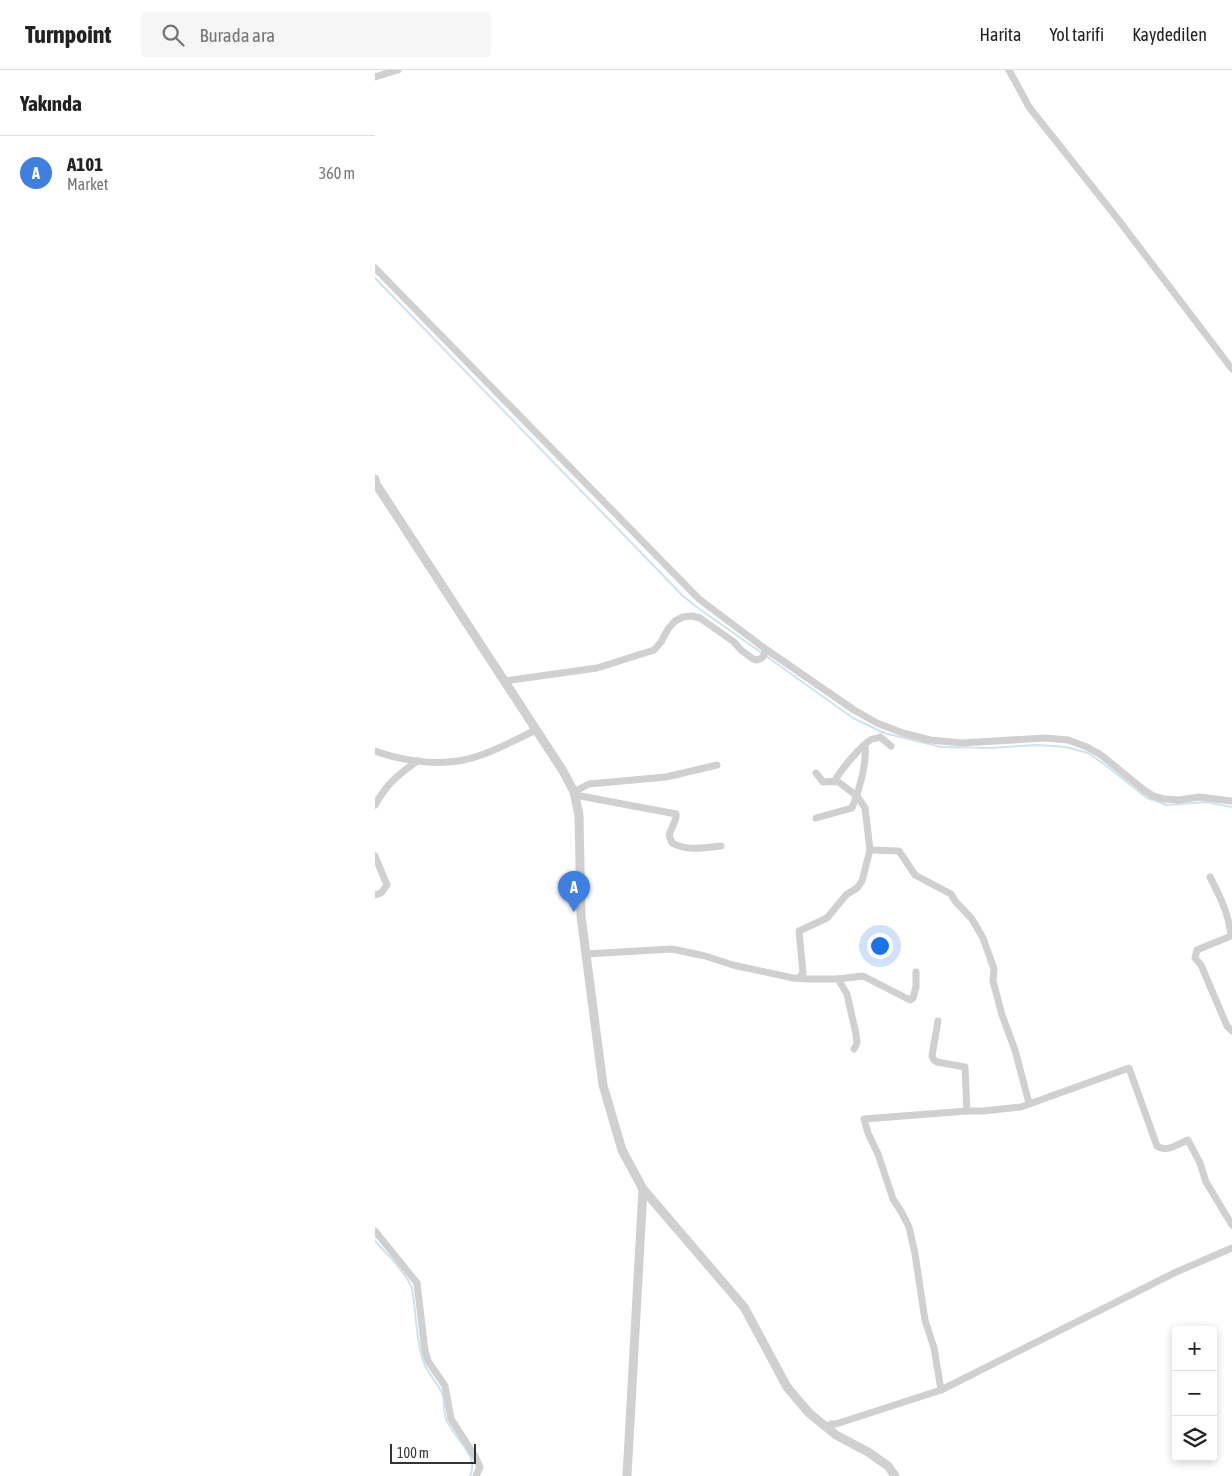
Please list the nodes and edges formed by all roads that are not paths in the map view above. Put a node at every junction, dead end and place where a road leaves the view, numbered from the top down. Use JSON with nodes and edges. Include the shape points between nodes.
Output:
{"nodes":[{"id":1,"x":398,"y":70,"type":"edge"},
{"id":2,"x":1009,"y":70,"type":"edge"},
{"id":3,"x":375,"y":78,"type":"edge"},
{"id":4,"x":375,"y":268,"type":"edge"},
{"id":5,"x":1232,"y":369,"type":"edge"},
{"id":6,"x":375,"y":479,"type":"edge"},
{"id":7,"x":765,"y":653,"type":"junction"},
{"id":8,"x":504,"y":681,"type":"junction"},
{"id":9,"x":537,"y":730,"type":"junction"},
{"id":10,"x":865,"y":745,"type":"junction"},
{"id":11,"x":891,"y":746,"type":"dead end"},
{"id":12,"x":375,"y":750,"type":"edge"},
{"id":13,"x":417,"y":761,"type":"junction"},
{"id":14,"x":717,"y":764,"type":"dead end"},
{"id":15,"x":816,"y":773,"type":"dead end"},
{"id":16,"x":834,"y":782,"type":"junction"},
{"id":17,"x":574,"y":793,"type":"junction"},
{"id":18,"x":857,"y":796,"type":"junction"},
{"id":19,"x":1232,"y":800,"type":"edge"},
{"id":20,"x":375,"y":805,"type":"edge"},
{"id":21,"x":816,"y":818,"type":"dead end"},
{"id":22,"x":721,"y":846,"type":"dead end"},
{"id":23,"x":870,"y":850,"type":"junction"},
{"id":24,"x":375,"y":856,"type":"edge"},
{"id":25,"x":1210,"y":878,"type":"dead end"},
{"id":26,"x":375,"y":895,"type":"edge"},
{"id":27,"x":1231,"y":936,"type":"edge"},
{"id":28,"x":586,"y":954,"type":"junction"},
{"id":29,"x":916,"y":972,"type":"dead end"},
{"id":30,"x":799,"y":978,"type":"junction"},
{"id":31,"x":838,"y":978,"type":"junction"},
{"id":32,"x":939,"y":1021,"type":"dead end"},
{"id":33,"x":1232,"y":1031,"type":"edge"},
{"id":34,"x":854,"y":1049,"type":"dead end"},
{"id":35,"x":1029,"y":1104,"type":"junction"},
{"id":36,"x":967,"y":1110,"type":"junction"},
{"id":37,"x":643,"y":1189,"type":"junction"},
{"id":38,"x":1232,"y":1225,"type":"edge"},
{"id":39,"x":375,"y":1230,"type":"edge"},
{"id":40,"x":1232,"y":1248,"type":"edge"},
{"id":41,"x":941,"y":1390,"type":"junction"},
{"id":42,"x":827,"y":1428,"type":"junction"},
{"id":43,"x":476,"y":1476,"type":"edge"},
{"id":44,"x":627,"y":1476,"type":"edge"},
{"id":45,"x":895,"y":1476,"type":"edge"}],
"edges":[{"from":1,"to":3,"type":"street"},
{"from":2,"to":5,"type":"street","via":[[1029,107]]},
{"from":4,"to":7,"type":"street","via":[[699,599]]},
{"from":6,"to":8,"type":"street"},
{"from":7,"to":8,"type":"street","via":[[757,660],[753,659],[700,618],[692,616],[675,621],[653,650],[597,668]]},
{"from":7,"to":19,"type":"street","via":[[877,723],[903,734],[962,743],[1045,738],[1068,740],[1101,754],[1153,796],[1179,800],[1199,797]]},
{"from":8,"to":9,"type":"street"},
{"from":9,"to":13,"type":"street","via":[[459,761]]},
{"from":9,"to":17,"type":"street"},
{"from":10,"to":11,"type":"street","via":[[880,738]]},
{"from":10,"to":16,"type":"street"},
{"from":10,"to":18,"type":"street"},
{"from":12,"to":13,"type":"street"},
{"from":13,"to":20,"type":"street","via":[[384,789]]},
{"from":14,"to":17,"type":"street","via":[[666,777],[589,784]]},
{"from":15,"to":16,"type":"street","via":[[823,782]]},
{"from":16,"to":18,"type":"street"},
{"from":17,"to":22,"type":"street","via":[[676,814],[669,835],[672,843],[679,847]]},
{"from":17,"to":28,"type":"street","via":[[579,815],[581,916]]},
{"from":18,"to":21,"type":"street","via":[[852,808]]},
{"from":18,"to":23,"type":"street","via":[[865,808]]},
{"from":23,"to":30,"type":"street","via":[[857,888],[827,918],[799,931],[803,973]]},
{"from":23,"to":35,"type":"street","via":[[899,850],[915,875],[951,894],[972,919],[994,969],[993,981]]},
{"from":24,"to":26,"type":"street","via":[[387,885]]},
{"from":25,"to":27,"type":"street","via":[[1227,915]]},
{"from":27,"to":33,"type":"street","via":[[1197,950],[1195,958]]},
{"from":28,"to":30,"type":"street","via":[[671,950]]},
{"from":28,"to":37,"type":"street","via":[[603,1086],[622,1150]]},
{"from":29,"to":31,"type":"street","via":[[916,987],[910,1000],[863,976]]},
{"from":30,"to":31,"type":"street"},
{"from":31,"to":34,"type":"street","via":[[847,994],[856,1034]]},
{"from":32,"to":36,"type":"street","via":[[932,1056],[937,1062],[965,1067]]},
{"from":35,"to":36,"type":"street","via":[[983,1111]]},
{"from":35,"to":38,"type":"street","via":[[1129,1068],[1157,1146],[1166,1149],[1188,1140],[1206,1182]]},
{"from":36,"to":41,"type":"street","via":[[864,1118],[893,1199],[909,1227]]},
{"from":37,"to":42,"type":"street","via":[[744,1307],[787,1387],[809,1414]]},
{"from":37,"to":44,"type":"street"},
{"from":39,"to":43,"type":"street","via":[[417,1283],[428,1362],[445,1386],[451,1419],[480,1466]]},
{"from":40,"to":41,"type":"street","via":[[1175,1273]]},
{"from":41,"to":42,"type":"street","via":[[831,1424]]},
{"from":42,"to":45,"type":"street","via":[[888,1466]]}]}
